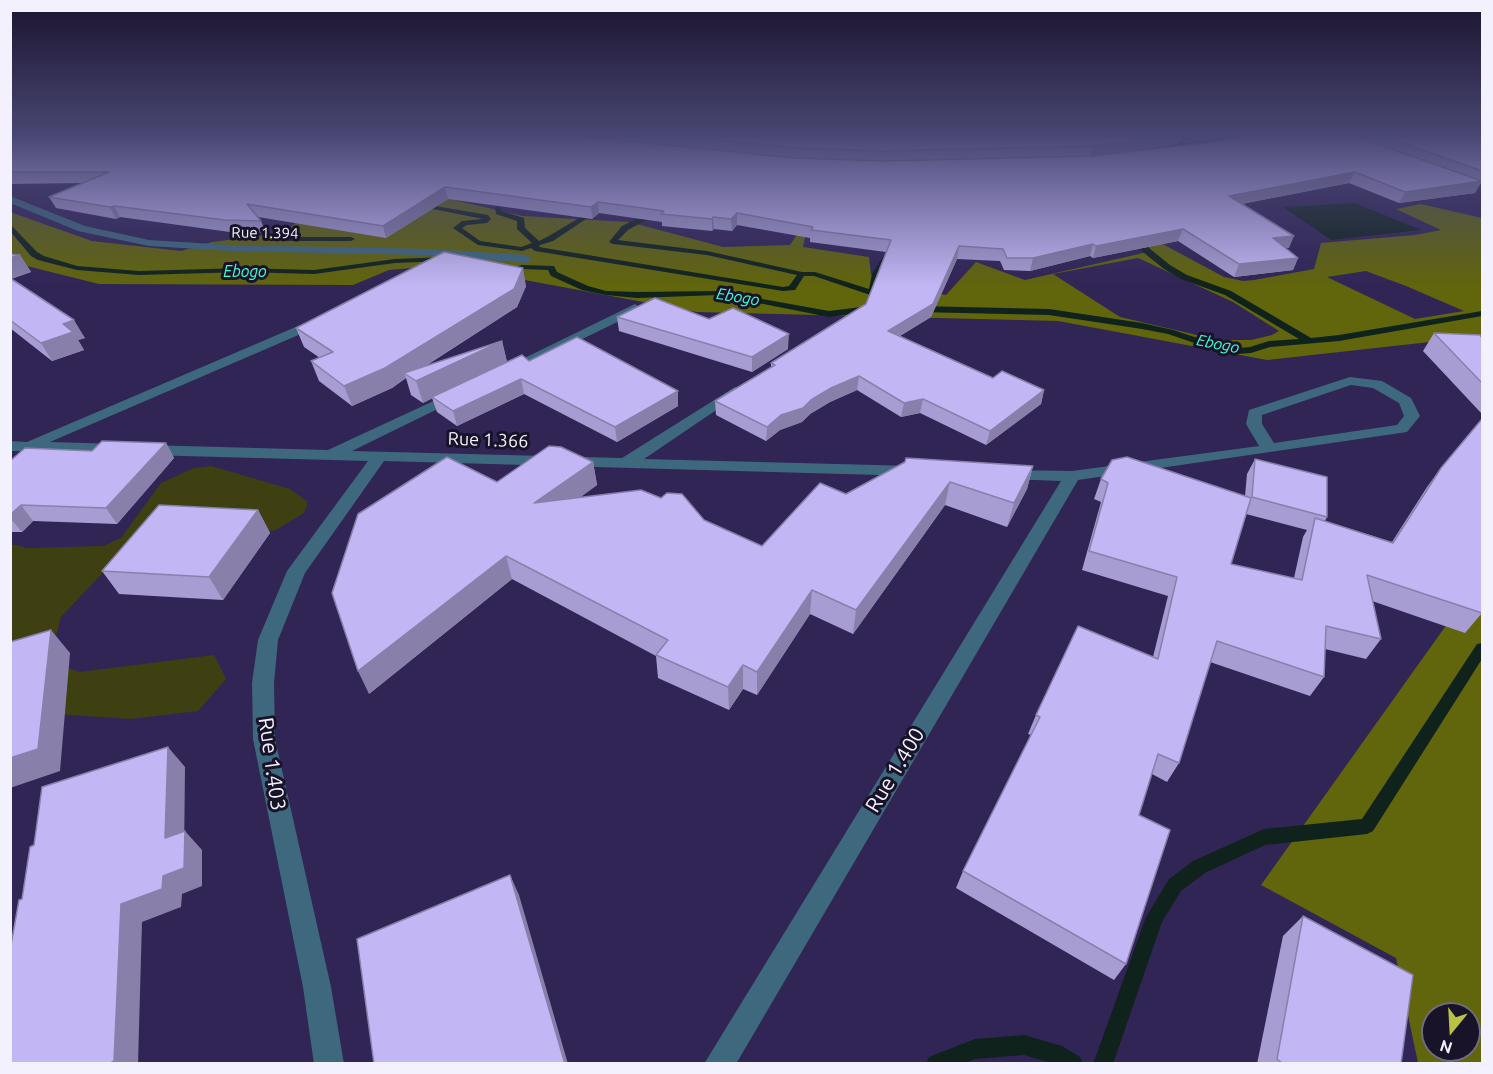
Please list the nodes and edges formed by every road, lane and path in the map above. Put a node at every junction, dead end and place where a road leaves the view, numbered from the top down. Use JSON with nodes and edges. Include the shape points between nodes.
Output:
{"nodes":[{"id":1,"x":10,"y":199,"type":"edge"},
{"id":2,"x":526,"y":259,"type":"dead end"},
{"id":3,"x":635,"y":308,"type":"edge"},
{"id":4,"x":336,"y":314,"type":"edge"},
{"id":5,"x":489,"y":379,"type":"edge"},
{"id":6,"x":751,"y":381,"type":"edge"},
{"id":7,"x":468,"y":389,"type":"edge"},
{"id":8,"x":10,"y":446,"type":"edge"},
{"id":9,"x":29,"y":446,"type":"junction"},
{"id":10,"x":1269,"y":449,"type":"junction"},
{"id":11,"x":332,"y":455,"type":"junction"},
{"id":12,"x":380,"y":456,"type":"junction"},
{"id":13,"x":626,"y":463,"type":"junction"},
{"id":14,"x":931,"y":472,"type":"edge"},
{"id":15,"x":990,"y":473,"type":"edge"},
{"id":16,"x":1072,"y":476,"type":"junction"},
{"id":17,"x":329,"y":1064,"type":"edge"},
{"id":18,"x":719,"y":1064,"type":"edge"}],
"edges":[{"from":1,"to":2,"type":"street","name":"Rue 1.394","via":[[82,229],[149,243]]},
{"from":3,"to":5,"type":"street"},
{"from":4,"to":9,"type":"street"},
{"from":6,"to":13,"type":"street"},
{"from":7,"to":11,"type":"street"},
{"from":8,"to":9,"type":"street","name":"Rue 1.366"},
{"from":9,"to":11,"type":"street","name":"Rue 1.366"},
{"from":10,"to":10,"type":"street","via":[[1254,424],[1254,413],[1350,381],[1386,389],[1406,401],[1412,416],[1402,429]]},
{"from":10,"to":16,"type":"street"},
{"from":11,"to":12,"type":"street","name":"Rue 1.366"},
{"from":12,"to":13,"type":"street","name":"Rue 1.366"},
{"from":12,"to":17,"type":"street","name":"Rue 1.403","via":[[296,571],[268,640],[263,683],[264,739],[317,987]]},
{"from":13,"to":14,"type":"street","name":"Rue 1.366"},
{"from":15,"to":16,"type":"street"},
{"from":16,"to":18,"type":"street","name":"Rue 1.400"}]}
